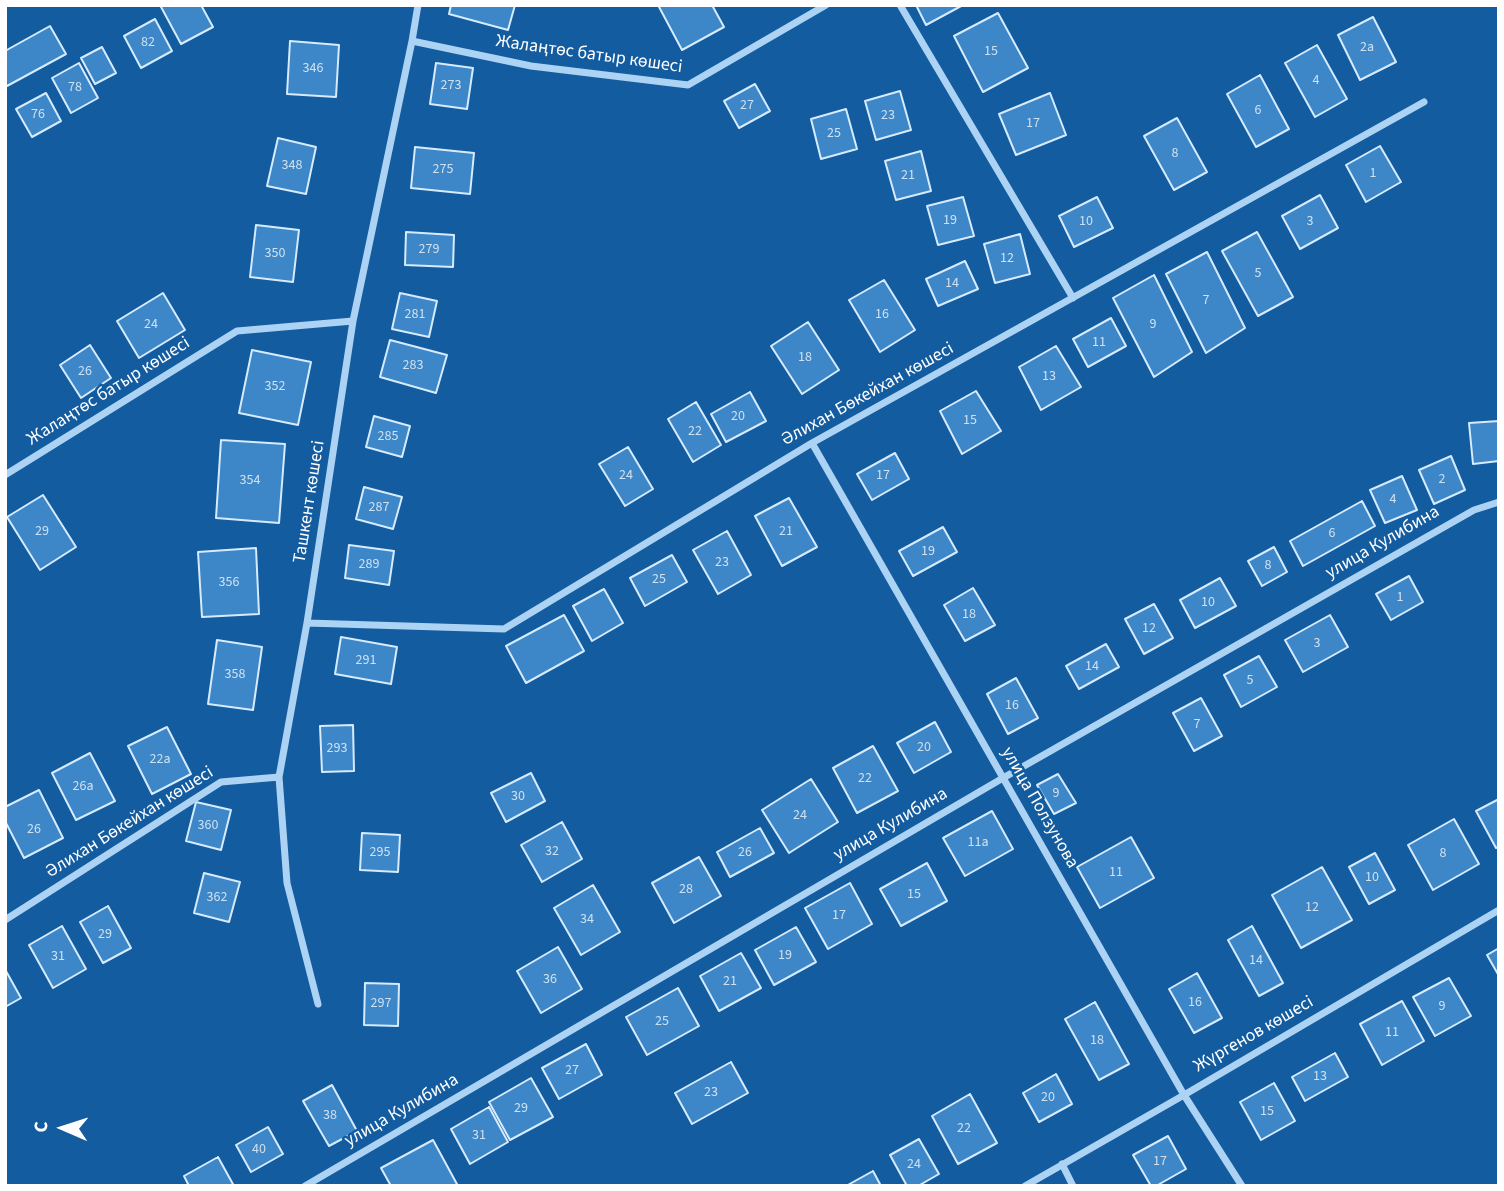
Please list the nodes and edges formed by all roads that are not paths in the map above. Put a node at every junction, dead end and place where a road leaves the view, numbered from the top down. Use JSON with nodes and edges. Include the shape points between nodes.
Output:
{"nodes":[{"id":1,"x":418,"y":5,"type":"edge"},
{"id":2,"x":826,"y":5,"type":"edge"},
{"id":3,"x":901,"y":5,"type":"edge"},
{"id":4,"x":412,"y":41,"type":"junction"},
{"id":5,"x":1424,"y":102,"type":"dead end"},
{"id":6,"x":1073,"y":298,"type":"junction"},
{"id":7,"x":354,"y":321,"type":"junction"},
{"id":8,"x":812,"y":443,"type":"junction"},
{"id":9,"x":5,"y":475,"type":"edge"},
{"id":10,"x":1499,"y":502,"type":"edge"},
{"id":11,"x":307,"y":623,"type":"junction"},
{"id":12,"x":279,"y":777,"type":"junction"},
{"id":13,"x":1003,"y":778,"type":"junction"},
{"id":14,"x":1499,"y":910,"type":"edge"},
{"id":15,"x":5,"y":920,"type":"edge"},
{"id":16,"x":318,"y":1004,"type":"dead end"},
{"id":17,"x":1184,"y":1095,"type":"junction"},
{"id":18,"x":1062,"y":1164,"type":"junction"},
{"id":19,"x":305,"y":1186,"type":"edge"},
{"id":20,"x":1025,"y":1186,"type":"edge"},
{"id":21,"x":1073,"y":1186,"type":"edge"},
{"id":22,"x":1242,"y":1186,"type":"edge"}],
"edges":[{"from":1,"to":4,"type":"street","name":"Ташкент көшесі"},
{"from":2,"to":4,"type":"street","name":"Жалаңтөс батыр көшесі","via":[[688,85],[531,66]]},
{"from":3,"to":6,"type":"street"},
{"from":4,"to":7,"type":"street","name":"Ташкент көшесі"},
{"from":5,"to":6,"type":"street","name":"Әлихан Бөкейхан көшесі"},
{"from":6,"to":8,"type":"street","name":"Әлихан Бөкейхан көшесі"},
{"from":7,"to":9,"type":"street","name":"Жалаңтөс батыр көшесі","via":[[237,331]]},
{"from":7,"to":11,"type":"street","name":"Ташкент көшесі"},
{"from":8,"to":11,"type":"street","name":"Әлихан Бөкейхан көшесі","via":[[504,629]]},
{"from":8,"to":13,"type":"street","name":"улица Ползунова"},
{"from":10,"to":13,"type":"street","name":"улица Кулибина","via":[[1474,510]]},
{"from":11,"to":12,"type":"street","name":"Ташкент көшесі"},
{"from":12,"to":15,"type":"street","name":"Әлихан Бөкейхан көшесі","via":[[221,782]]},
{"from":12,"to":16,"type":"street","name":"Ташкент көшесі","via":[[287,883]]},
{"from":13,"to":17,"type":"street","name":"улица Ползунова"},
{"from":13,"to":19,"type":"street","name":"улица Кулибина"},
{"from":14,"to":17,"type":"street","name":"Жүргенов көшесі"},
{"from":17,"to":18,"type":"street","name":"Жүргенов көшесі"},
{"from":17,"to":22,"type":"street","name":"улица Ползунова"},
{"from":18,"to":20,"type":"street","name":"Жүргенов көшесі"},
{"from":18,"to":21,"type":"street"}]}
